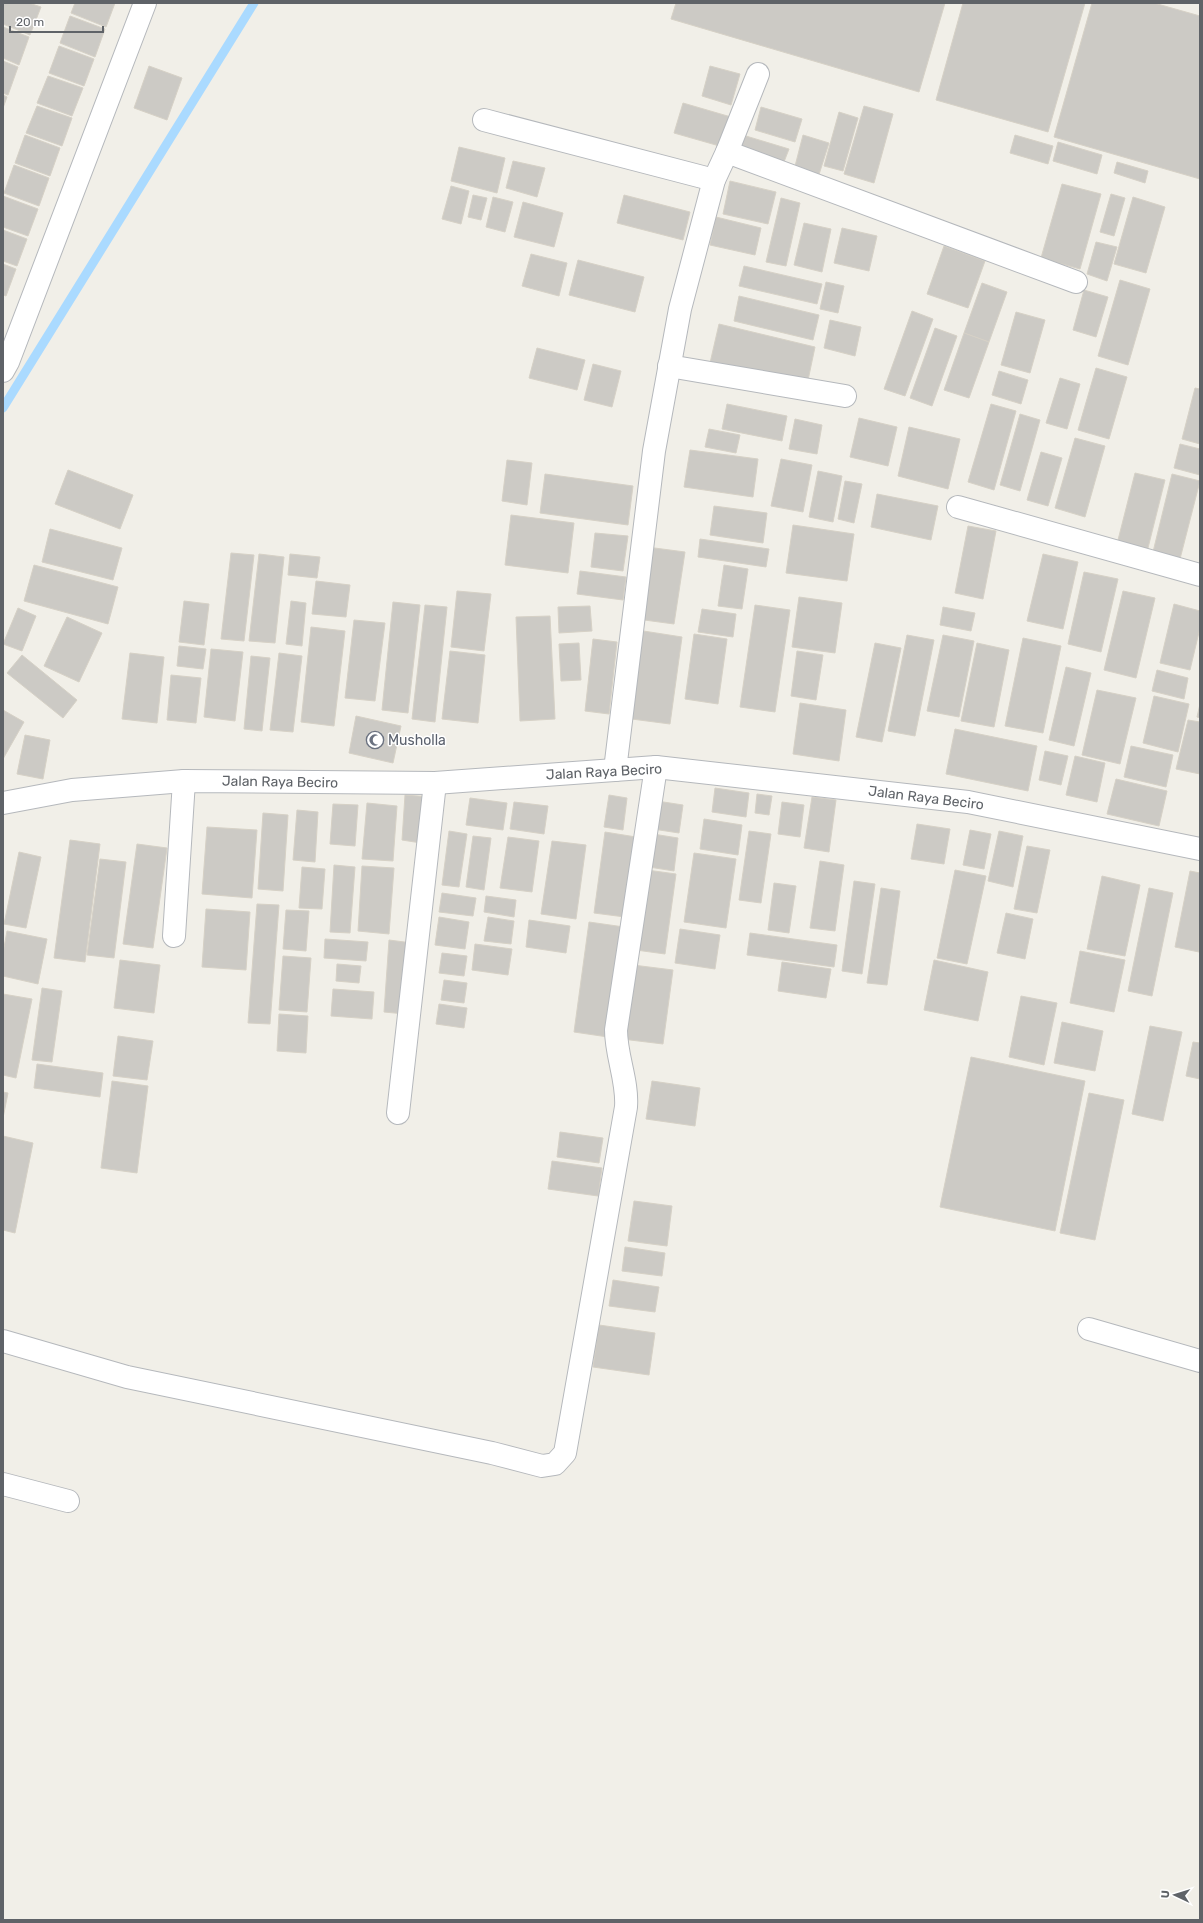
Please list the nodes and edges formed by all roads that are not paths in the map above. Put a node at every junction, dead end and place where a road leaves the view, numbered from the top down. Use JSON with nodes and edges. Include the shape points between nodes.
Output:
{"nodes":[{"id":1,"x":145,"y":3,"type":"edge"},
{"id":2,"x":758,"y":74,"type":"dead end"},
{"id":3,"x":484,"y":120,"type":"dead end"},
{"id":4,"x":727,"y":152,"type":"junction"},
{"id":5,"x":714,"y":180,"type":"junction"},
{"id":6,"x":1076,"y":282,"type":"dead end"},
{"id":7,"x":5,"y":364,"type":"edge"},
{"id":8,"x":669,"y":366,"type":"junction"},
{"id":9,"x":845,"y":396,"type":"dead end"},
{"id":10,"x":958,"y":507,"type":"dead end"},
{"id":11,"x":1200,"y":574,"type":"edge"},
{"id":12,"x":656,"y":767,"type":"junction"},
{"id":13,"x":615,"y":770,"type":"junction"},
{"id":14,"x":184,"y":781,"type":"junction"},
{"id":15,"x":435,"y":783,"type":"junction"},
{"id":16,"x":3,"y":803,"type":"edge"},
{"id":17,"x":1199,"y":845,"type":"edge"},
{"id":18,"x":174,"y":936,"type":"dead end"},
{"id":19,"x":398,"y":1113,"type":"dead end"},
{"id":20,"x":1089,"y":1329,"type":"dead end"},
{"id":21,"x":3,"y":1341,"type":"edge"},
{"id":22,"x":1200,"y":1361,"type":"edge"},
{"id":23,"x":3,"y":1484,"type":"edge"},
{"id":24,"x":68,"y":1501,"type":"dead end"}],
"edges":[{"from":1,"to":7,"type":"street"},
{"from":2,"to":4,"type":"street"},
{"from":3,"to":5,"type":"street"},
{"from":4,"to":5,"type":"street"},
{"from":4,"to":6,"type":"street"},
{"from":5,"to":8,"type":"street","via":[[680,308]]},
{"from":8,"to":9,"type":"street"},
{"from":8,"to":13,"type":"street","via":[[654,451]]},
{"from":10,"to":11,"type":"street"},
{"from":12,"to":13,"type":"street","name":"Jalan Raya Beciro"},
{"from":12,"to":17,"type":"street","name":"Jalan Raya Beciro","via":[[968,802]]},
{"from":12,"to":21,"type":"street","via":[[616,1030],[626,1107],[565,1453],[555,1464],[542,1466],[492,1453],[127,1377]]},
{"from":13,"to":15,"type":"street","name":"Jalan Raya Beciro"},
{"from":14,"to":15,"type":"street","name":"Jalan Raya Beciro"},
{"from":14,"to":16,"type":"street","name":"Jalan Raya Beciro","via":[[72,790]]},
{"from":14,"to":18,"type":"street"},
{"from":15,"to":19,"type":"street"},
{"from":20,"to":22,"type":"street"},
{"from":23,"to":24,"type":"street"}]}
